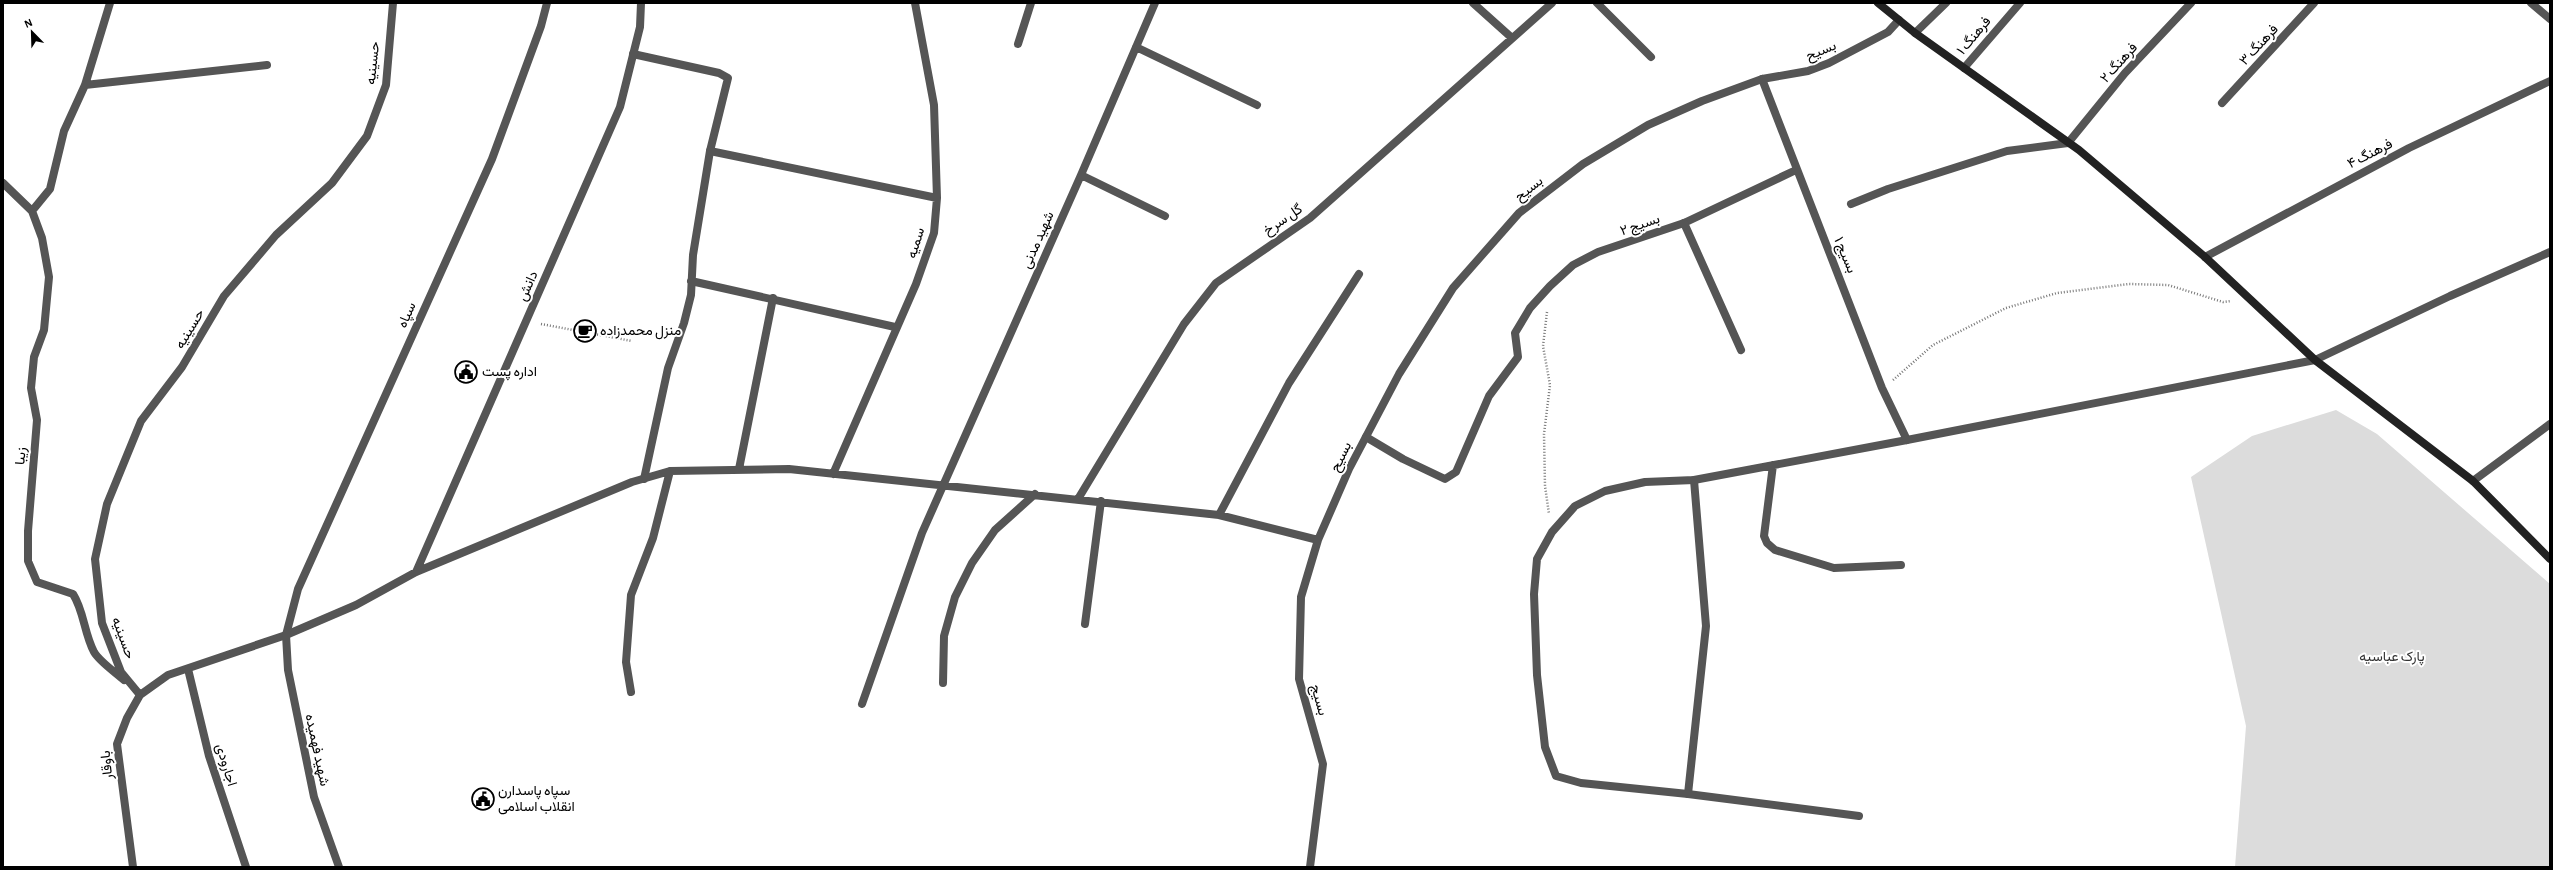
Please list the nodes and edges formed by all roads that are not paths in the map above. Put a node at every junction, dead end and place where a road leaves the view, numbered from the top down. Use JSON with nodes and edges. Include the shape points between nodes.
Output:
{"nodes":[{"id":1,"x":110,"y":3,"type":"edge"},
{"id":2,"x":393,"y":3,"type":"edge"},
{"id":3,"x":547,"y":3,"type":"edge"},
{"id":4,"x":641,"y":3,"type":"edge"},
{"id":5,"x":915,"y":3,"type":"edge"},
{"id":6,"x":1031,"y":3,"type":"edge"},
{"id":7,"x":1155,"y":3,"type":"edge"},
{"id":8,"x":1474,"y":3,"type":"edge"},
{"id":9,"x":1552,"y":3,"type":"edge"},
{"id":10,"x":1597,"y":3,"type":"edge"},
{"id":11,"x":1878,"y":3,"type":"edge"},
{"id":12,"x":1946,"y":3,"type":"edge"},
{"id":13,"x":2020,"y":3,"type":"edge"},
{"id":14,"x":2191,"y":3,"type":"edge"},
{"id":15,"x":2314,"y":3,"type":"edge"},
{"id":16,"x":2531,"y":3,"type":"edge"},
{"id":17,"x":2550,"y":19,"type":"edge"},
{"id":18,"x":1899,"y":20,"type":"junction"},
{"id":19,"x":1915,"y":33,"type":"junction"},
{"id":20,"x":1512,"y":38,"type":"junction"},
{"id":21,"x":1018,"y":44,"type":"dead end"},
{"id":22,"x":1136,"y":48,"type":"junction"},
{"id":23,"x":633,"y":54,"type":"junction"},
{"id":24,"x":1651,"y":56,"type":"dead end"},
{"id":25,"x":267,"y":65,"type":"dead end"},
{"id":26,"x":1964,"y":68,"type":"junction"},
{"id":27,"x":1762,"y":79,"type":"junction"},
{"id":28,"x":2550,"y":81,"type":"edge"},
{"id":29,"x":85,"y":85,"type":"junction"},
{"id":30,"x":2222,"y":103,"type":"dead end"},
{"id":31,"x":1257,"y":105,"type":"dead end"},
{"id":32,"x":2068,"y":143,"type":"junction"},
{"id":33,"x":710,"y":151,"type":"junction"},
{"id":34,"x":1796,"y":170,"type":"junction"},
{"id":35,"x":1081,"y":175,"type":"junction"},
{"id":36,"x":3,"y":183,"type":"edge"},
{"id":37,"x":937,"y":198,"type":"junction"},
{"id":38,"x":1851,"y":204,"type":"dead end"},
{"id":39,"x":32,"y":211,"type":"junction"},
{"id":40,"x":1165,"y":216,"type":"dead end"},
{"id":41,"x":1684,"y":223,"type":"junction"},
{"id":42,"x":2550,"y":252,"type":"edge"},
{"id":43,"x":2205,"y":256,"type":"junction"},
{"id":44,"x":1359,"y":274,"type":"dead end"},
{"id":45,"x":691,"y":280,"type":"junction"},
{"id":46,"x":773,"y":298,"type":"junction"},
{"id":47,"x":895,"y":327,"type":"junction"},
{"id":48,"x":1741,"y":350,"type":"dead end"},
{"id":49,"x":2315,"y":360,"type":"junction"},
{"id":50,"x":2550,"y":424,"type":"edge"},
{"id":51,"x":1366,"y":436,"type":"junction"},
{"id":52,"x":1908,"y":440,"type":"junction"},
{"id":53,"x":1773,"y":465,"type":"junction"},
{"id":54,"x":739,"y":469,"type":"junction"},
{"id":55,"x":670,"y":471,"type":"junction"},
{"id":56,"x":833,"y":474,"type":"junction"},
{"id":57,"x":644,"y":478,"type":"junction"},
{"id":58,"x":1694,"y":480,"type":"junction"},
{"id":59,"x":2473,"y":481,"type":"junction"},
{"id":60,"x":943,"y":486,"type":"junction"},
{"id":61,"x":1035,"y":494,"type":"junction"},
{"id":62,"x":1078,"y":498,"type":"junction"},
{"id":63,"x":1101,"y":501,"type":"junction"},
{"id":64,"x":1218,"y":515,"type":"junction"},
{"id":65,"x":1318,"y":540,"type":"junction"},
{"id":66,"x":2550,"y":559,"type":"edge"},
{"id":67,"x":1901,"y":565,"type":"dead end"},
{"id":68,"x":416,"y":572,"type":"junction"},
{"id":69,"x":1085,"y":624,"type":"dead end"},
{"id":70,"x":286,"y":635,"type":"junction"},
{"id":71,"x":188,"y":669,"type":"junction"},
{"id":72,"x":943,"y":683,"type":"dead end"},
{"id":73,"x":632,"y":692,"type":"dead end"},
{"id":74,"x":140,"y":695,"type":"junction"},
{"id":75,"x":862,"y":704,"type":"dead end"},
{"id":76,"x":1688,"y":794,"type":"junction"},
{"id":77,"x":1859,"y":816,"type":"dead end"},
{"id":78,"x":133,"y":867,"type":"edge"},
{"id":79,"x":246,"y":867,"type":"edge"},
{"id":80,"x":339,"y":867,"type":"edge"},
{"id":81,"x":1310,"y":867,"type":"edge"}],
"edges":[{"from":1,"to":29,"type":"street"},
{"from":2,"to":74,"type":"street","name":"حسینیه","via":[[386,85],[367,136],[332,183],[276,235],[224,296],[182,367],[141,421],[107,504],[96,559],[102,623],[121,672]]},
{"from":3,"to":70,"type":"street","name":"سپاه","via":[[492,159],[298,589]]},
{"from":4,"to":23,"type":"street","name":"دانش","via":[[640,27]]},
{"from":5,"to":37,"type":"street","name":"سمیه","via":[[934,105]]},
{"from":6,"to":21,"type":"street"},
{"from":7,"to":22,"type":"street","name":"شهید مدنی"},
{"from":8,"to":20,"type":"street"},
{"from":9,"to":20,"type":"street","name":"گل سرخ"},
{"from":10,"to":24,"type":"street"},
{"from":11,"to":18,"type":"main road"},
{"from":12,"to":19,"type":"street"},
{"from":13,"to":26,"type":"street","name":"فرهنگ ۱"},
{"from":14,"to":32,"type":"street","name":"فرهنگ ۲","via":[[2125,73]]},
{"from":15,"to":30,"type":"street","name":"فرهنگ ۳"},
{"from":16,"to":17,"type":"street"},
{"from":18,"to":19,"type":"main road"},
{"from":18,"to":27,"type":"street","name":"بسیح","via":[[1888,32],[1829,63],[1808,71]]},
{"from":19,"to":26,"type":"main road"},
{"from":20,"to":62,"type":"street","name":"گل سرخ","via":[[1310,218],[1216,283],[1184,324]]},
{"from":22,"to":31,"type":"street"},
{"from":22,"to":35,"type":"street","name":"شهید مدنی"},
{"from":23,"to":33,"type":"street","via":[[719,73],[728,78]]},
{"from":23,"to":68,"type":"street","name":"دانش","via":[[620,107]]},
{"from":25,"to":29,"type":"street"},
{"from":26,"to":32,"type":"main road"},
{"from":27,"to":34,"type":"street","name":"بسیج ۱"},
{"from":27,"to":51,"type":"street","name":"بسیح","via":[[1702,101],[1648,125],[1583,164],[1519,213],[1453,288],[1399,374]]},
{"from":28,"to":43,"type":"street","name":"فرهنگ ۴","via":[[2402,152]]},
{"from":29,"to":39,"type":"street","via":[[64,130],[50,189]]},
{"from":32,"to":38,"type":"street","via":[[2007,151],[1888,189]]},
{"from":32,"to":43,"type":"main road"},
{"from":33,"to":37,"type":"street"},
{"from":33,"to":45,"type":"street"},
{"from":34,"to":41,"type":"street","name":"بسیج ۲"},
{"from":34,"to":52,"type":"street","name":"بسیج ۱","via":[[1843,283],[1882,388]]},
{"from":35,"to":40,"type":"street"},
{"from":35,"to":60,"type":"street","name":"شهید مدنی"},
{"from":36,"to":39,"type":"street","name":"زیبا"},
{"from":37,"to":47,"type":"street","name":"سمیه","via":[[934,233],[916,284]]},
{"from":39,"to":74,"type":"street","name":"زیبا","via":[[42,238],[49,277],[44,330],[34,357],[31,388],[38,420],[28,531],[28,561],[37,582],[73,594],[80,605],[94,653]]},
{"from":41,"to":48,"type":"street"},
{"from":41,"to":51,"type":"street","name":"بسیج ۲","via":[[1598,252],[1573,265],[1550,286],[1530,308],[1516,333],[1518,357],[1489,396],[1456,472],[1445,479],[1403,459]]},
{"from":42,"to":49,"type":"street"},
{"from":43,"to":49,"type":"main road"},
{"from":44,"to":64,"type":"street","via":[[1289,383]]},
{"from":45,"to":46,"type":"street"},
{"from":45,"to":57,"type":"street","via":[[684,323],[668,368]]},
{"from":46,"to":47,"type":"street"},
{"from":46,"to":54,"type":"street"},
{"from":47,"to":56,"type":"street","name":"سمیه"},
{"from":49,"to":52,"type":"street"},
{"from":49,"to":59,"type":"main road"},
{"from":50,"to":59,"type":"street"},
{"from":51,"to":65,"type":"street","name":"بسیح"},
{"from":52,"to":53,"type":"street"},
{"from":53,"to":58,"type":"street"},
{"from":53,"to":67,"type":"street","via":[[1764,536],[1776,550],[1834,568]]},
{"from":54,"to":55,"type":"street","name":"باوقار"},
{"from":54,"to":56,"type":"street","name":"باوقار","via":[[789,469]]},
{"from":55,"to":57,"type":"street","name":"باوقار"},
{"from":55,"to":73,"type":"street","via":[[653,538],[631,595],[626,662]]},
{"from":56,"to":60,"type":"street","name":"باوقار"},
{"from":57,"to":68,"type":"street","name":"باوقار"},
{"from":58,"to":76,"type":"street","via":[[1706,626]]},
{"from":58,"to":76,"type":"street","via":[[1645,482],[1605,491],[1575,506],[1552,532],[1537,559],[1534,594],[1545,747],[1556,776],[1581,783]]},
{"from":59,"to":66,"type":"main road"},
{"from":60,"to":61,"type":"street","name":"باوقار"},
{"from":60,"to":75,"type":"street","name":"شهید مدنی","via":[[922,533]]},
{"from":61,"to":62,"type":"street","name":"باوقار"},
{"from":61,"to":72,"type":"street","via":[[995,530],[972,563],[955,597],[944,636]]},
{"from":62,"to":63,"type":"street","name":"باوقار"},
{"from":63,"to":64,"type":"street","name":"باوقار"},
{"from":63,"to":69,"type":"street"},
{"from":64,"to":65,"type":"street","name":"باوقار"},
{"from":65,"to":81,"type":"street","name":"بسیج","via":[[1301,597],[1299,679],[1322,764]]},
{"from":68,"to":70,"type":"street","name":"باوقار","via":[[356,605]]},
{"from":70,"to":71,"type":"street","name":"باوقار"},
{"from":70,"to":80,"type":"street","name":"شهید فهمیده","via":[[288,670],[314,797]]},
{"from":71,"to":74,"type":"street","name":"باوقار","via":[[168,675]]},
{"from":71,"to":79,"type":"street","name":"اجارودی","via":[[209,756]]},
{"from":74,"to":78,"type":"street","name":"باوقار","via":[[117,744]]},
{"from":76,"to":77,"type":"street"}]}
